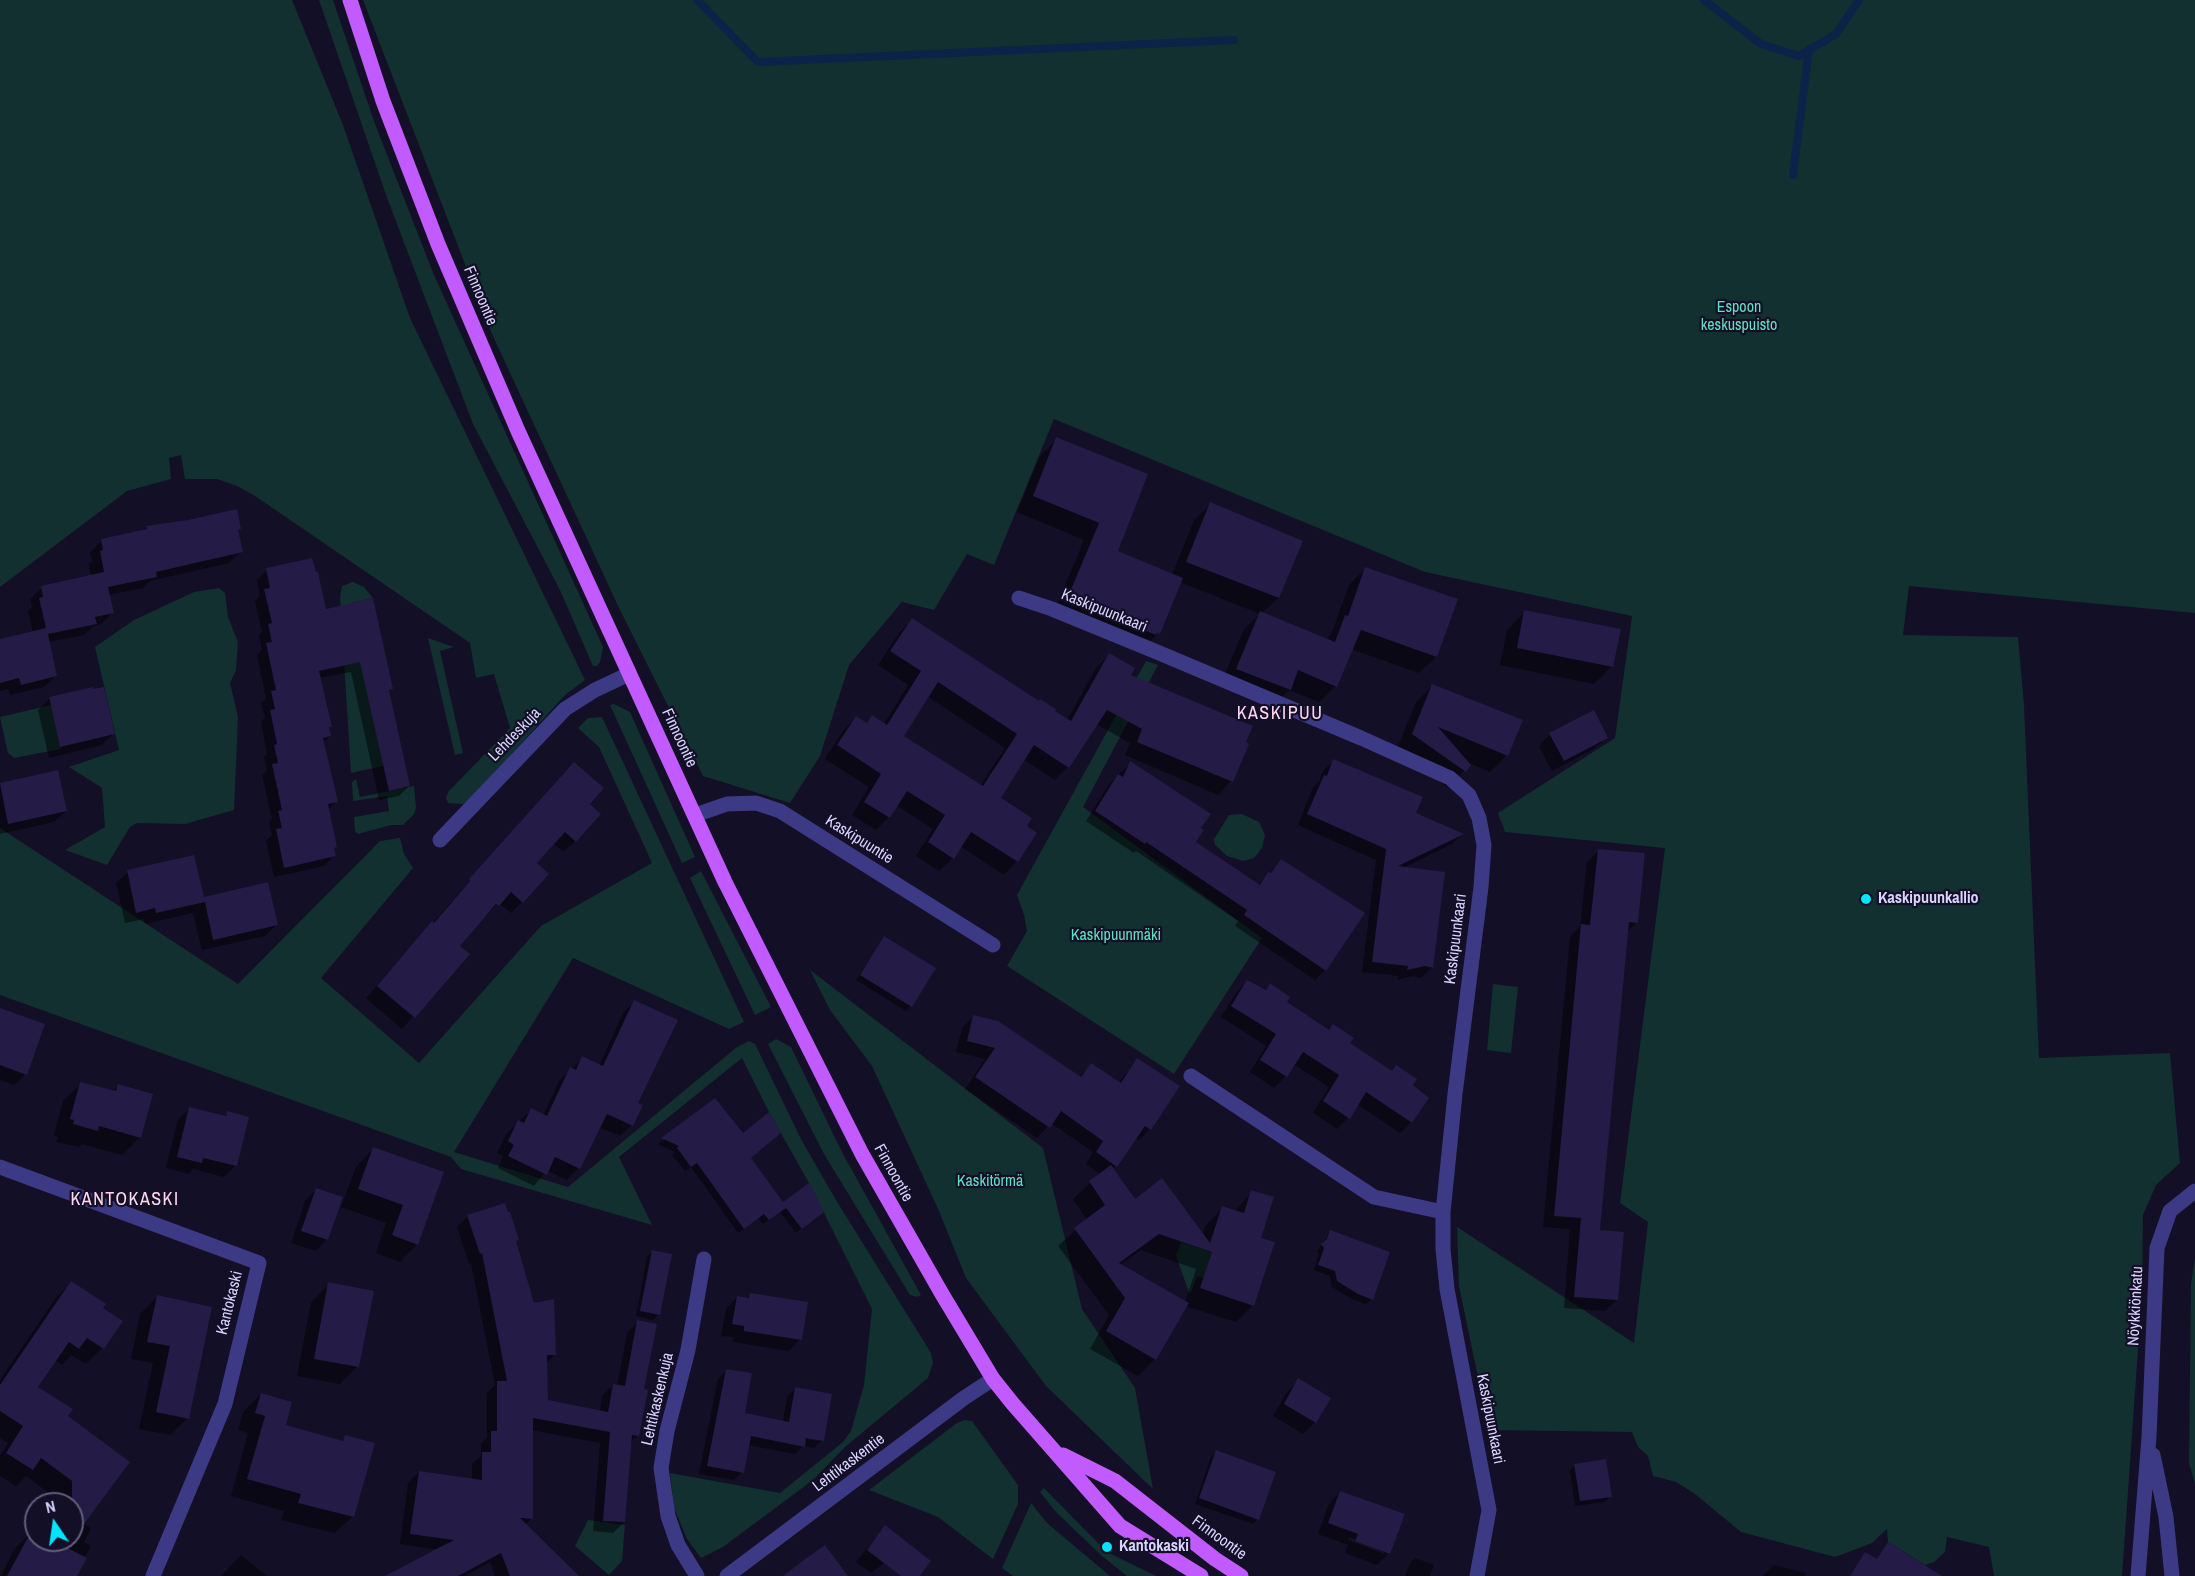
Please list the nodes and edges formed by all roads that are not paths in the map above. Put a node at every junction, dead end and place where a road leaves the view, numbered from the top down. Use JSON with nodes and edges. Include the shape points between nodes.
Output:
{"nodes":[{"id":1,"x":350,"y":0,"type":"edge"},
{"id":2,"x":1019,"y":598,"type":"dead end"},
{"id":3,"x":629,"y":674,"type":"junction"},
{"id":4,"x":695,"y":815,"type":"junction"},
{"id":5,"x":440,"y":840,"type":"dead end"},
{"id":6,"x":993,"y":945,"type":"dead end"},
{"id":7,"x":1191,"y":1076,"type":"dead end"},
{"id":8,"x":0,"y":1167,"type":"edge"},
{"id":9,"x":2195,"y":1191,"type":"edge"},
{"id":10,"x":1443,"y":1212,"type":"junction"},
{"id":11,"x":704,"y":1259,"type":"dead end"},
{"id":12,"x":993,"y":1379,"type":"junction"},
{"id":13,"x":2149,"y":1437,"type":"junction"},
{"id":14,"x":1055,"y":1450,"type":"junction"},
{"id":15,"x":153,"y":1576,"type":"edge"},
{"id":16,"x":698,"y":1576,"type":"edge"},
{"id":17,"x":727,"y":1576,"type":"edge"},
{"id":18,"x":1201,"y":1576,"type":"edge"},
{"id":19,"x":1241,"y":1576,"type":"edge"},
{"id":20,"x":1477,"y":1576,"type":"edge"},
{"id":21,"x":2138,"y":1576,"type":"edge"},
{"id":22,"x":2172,"y":1576,"type":"edge"}],
"edges":[{"from":1,"to":3,"type":"main road","name":"Finnoontie","via":[[383,101],[438,244]]},
{"from":2,"to":10,"type":"street","name":"Kaskipuunkaari","via":[[1361,738],[1450,778],[1469,795],[1484,844]]},
{"from":3,"to":4,"type":"main road","name":"Finnoontie"},
{"from":3,"to":5,"type":"street","name":"Lehdeskuja","via":[[565,709]]},
{"from":4,"to":6,"type":"street","name":"Kaskipuuntie","via":[[727,804],[756,804],[780,811]]},
{"from":4,"to":12,"type":"main road","name":"Finnoontie","via":[[862,1154]]},
{"from":7,"to":10,"type":"street","via":[[1374,1197]]},
{"from":8,"to":15,"type":"street","name":"Kantokaski","via":[[259,1263],[225,1404]]},
{"from":9,"to":13,"type":"street","name":"Nöykkiönkatu","via":[[2170,1211],[2157,1248]]},
{"from":10,"to":20,"type":"street","name":"Kaskipuunkaari","via":[[1447,1288],[1489,1510]]},
{"from":11,"to":16,"type":"street","name":"Lehtikaskenkuja","via":[[661,1468],[668,1516],[678,1545]]},
{"from":12,"to":14,"type":"main road","name":"Finnoontie"},
{"from":12,"to":17,"type":"street","name":"Lehtikaskentie"},
{"from":13,"to":21,"type":"street","name":"Nöykkiönkatu"},
{"from":13,"to":22,"type":"street","name":"Nöykkiönkatu","via":[[2166,1517]]},
{"from":14,"to":18,"type":"main road","name":"Finnoontie","via":[[1120,1526]]},
{"from":14,"to":19,"type":"main road","name":"Finnoontie","via":[[1115,1481]]}]}
